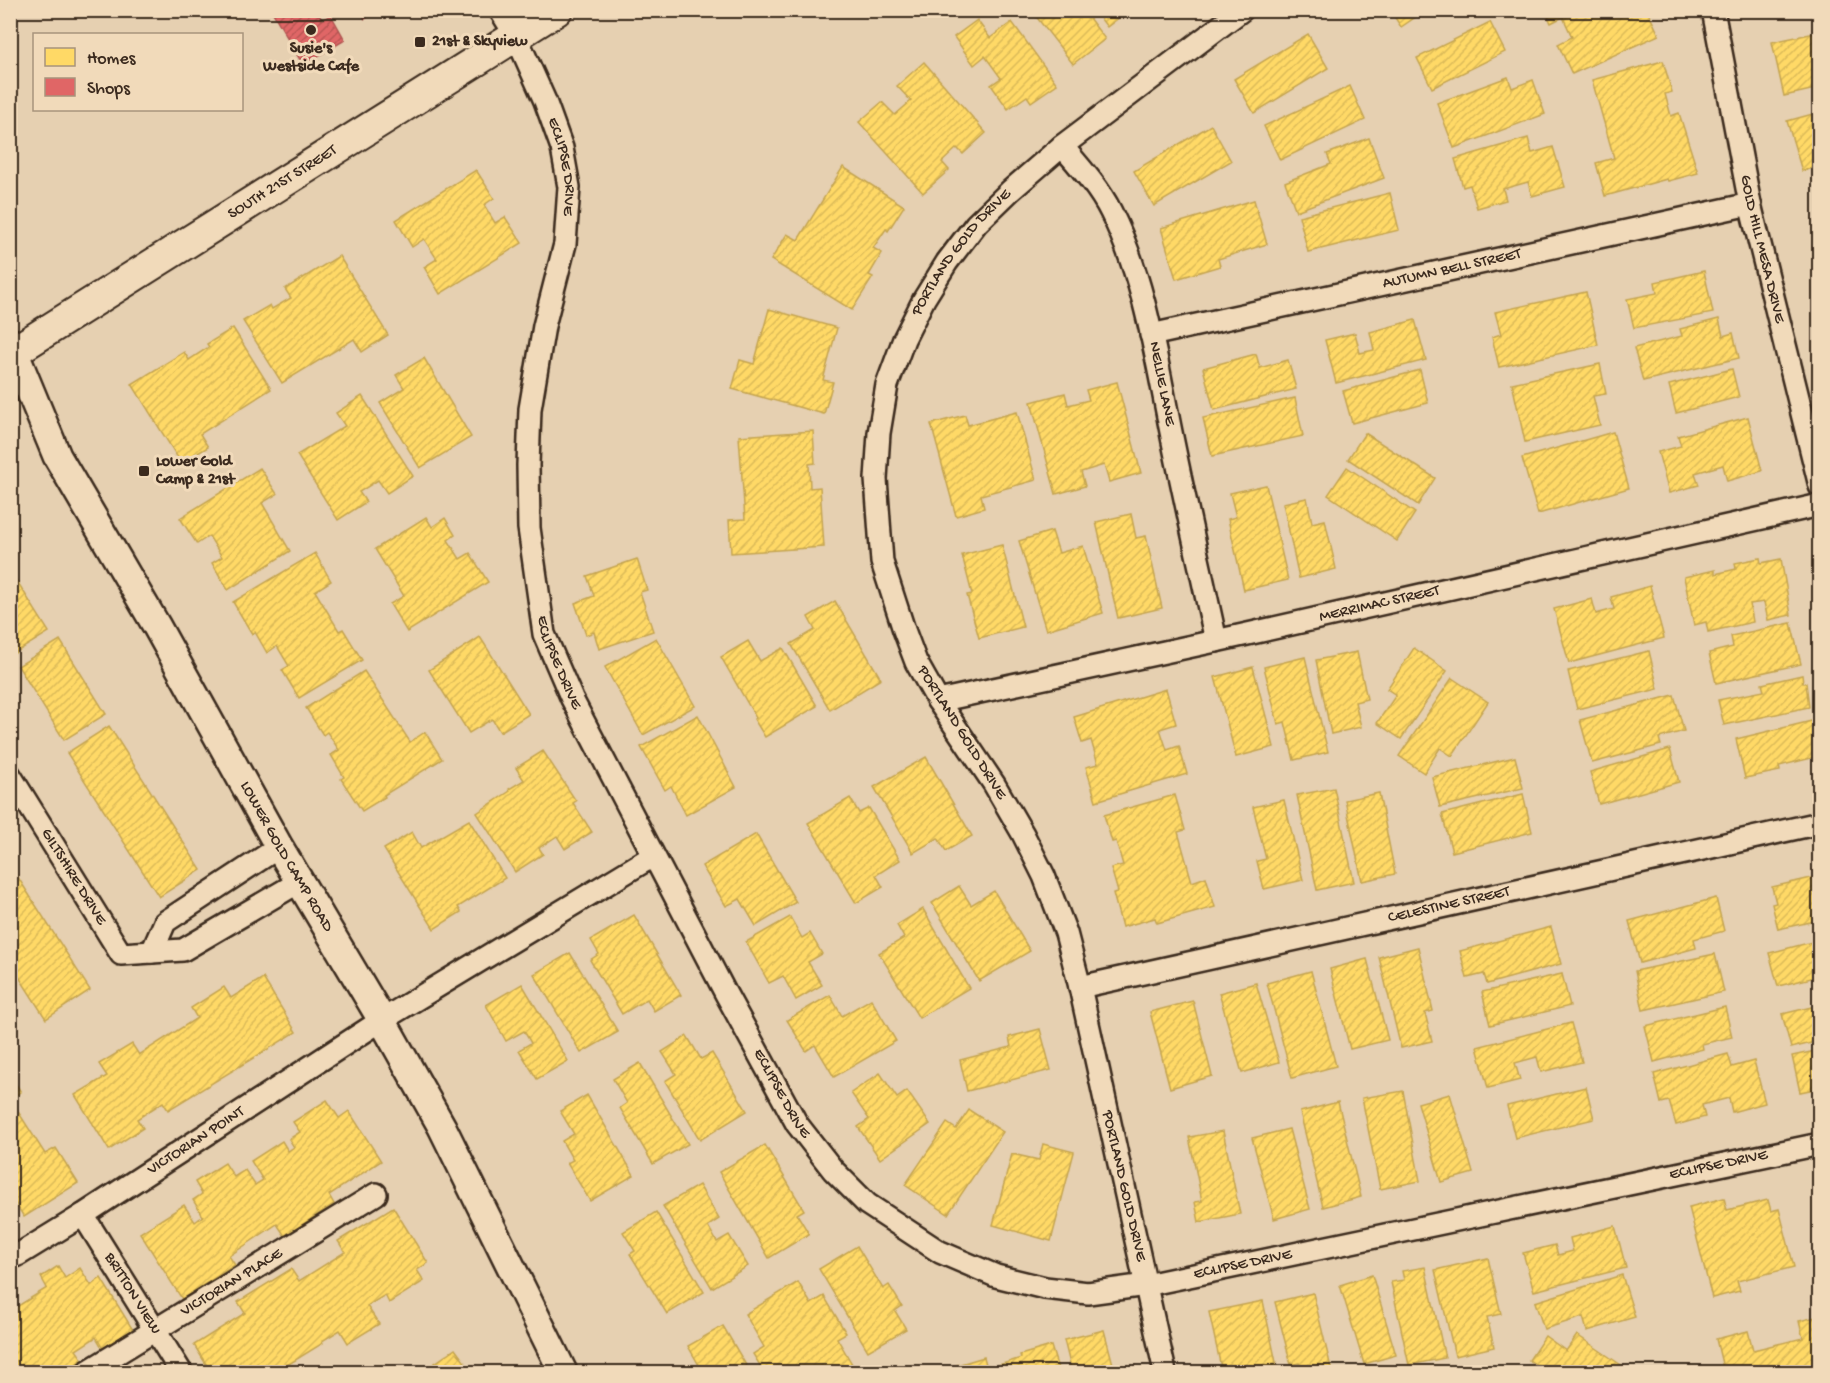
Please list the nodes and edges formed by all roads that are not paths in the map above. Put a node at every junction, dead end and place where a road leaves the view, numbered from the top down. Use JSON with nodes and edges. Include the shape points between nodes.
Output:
{"nodes":[{"id":1,"x":501,"y":10,"type":"edge"},
{"id":2,"x":557,"y":10,"type":"edge"},
{"id":3,"x":1242,"y":10,"type":"edge"},
{"id":4,"x":1713,"y":10,"type":"edge"},
{"id":5,"x":516,"y":36,"type":"junction"},
{"id":6,"x":1062,"y":146,"type":"junction"},
{"id":7,"x":1750,"y":204,"type":"junction"},
{"id":8,"x":1151,"y":335,"type":"junction"},
{"id":9,"x":12,"y":349,"type":"edge"},
{"id":10,"x":1820,"y":486,"type":"edge"},
{"id":11,"x":1820,"y":505,"type":"edge"},
{"id":12,"x":1216,"y":641,"type":"junction"},
{"id":13,"x":938,"y":701,"type":"junction"},
{"id":14,"x":10,"y":775,"type":"edge"},
{"id":15,"x":1820,"y":824,"type":"edge"},
{"id":16,"x":279,"y":848,"type":"junction"},
{"id":17,"x":653,"y":856,"type":"junction"},
{"id":18,"x":299,"y":882,"type":"junction"},
{"id":19,"x":152,"y":952,"type":"junction"},
{"id":20,"x":1080,"y":987,"type":"junction"},
{"id":21,"x":381,"y":1020,"type":"junction"},
{"id":22,"x":1820,"y":1144,"type":"edge"},
{"id":23,"x":376,"y":1194,"type":"dead end"},
{"id":24,"x":83,"y":1215,"type":"junction"},
{"id":25,"x":10,"y":1258,"type":"edge"},
{"id":26,"x":1146,"y":1284,"type":"junction"},
{"id":27,"x":155,"y":1331,"type":"junction"},
{"id":28,"x":87,"y":1372,"type":"edge"},
{"id":29,"x":181,"y":1372,"type":"edge"},
{"id":30,"x":563,"y":1372,"type":"edge"},
{"id":31,"x":1165,"y":1372,"type":"edge"}],
"edges":[{"from":1,"to":5,"type":"street","name":"ECLIPSE DRIVE"},
{"from":2,"to":5,"type":"main road","name":"SOUTH 21ST STREET"},
{"from":3,"to":6,"type":"street","name":"PORTLAND GOLD DRIVE"},
{"from":4,"to":7,"type":"street","name":"GOLD HILL MESA DRIVE"},
{"from":5,"to":9,"type":"main road","name":"SOUTH 21ST STREET"},
{"from":5,"to":17,"type":"street","name":"ECLIPSE DRIVE","via":[[562,148],[569,187],[565,244],[544,326],[530,409],[529,528],[544,634],[572,699]]},
{"from":6,"to":8,"type":"street","name":"NELLIE LANE","via":[[1094,185],[1114,219],[1133,268]]},
{"from":6,"to":13,"type":"street","name":"PORTLAND GOLD DRIVE","via":[[976,224],[947,262],[904,339],[887,386],[876,479],[882,562],[916,662]]},
{"from":7,"to":8,"type":"street","name":"AUTUMN BELL STREET"},
{"from":7,"to":10,"type":"street","name":"GOLD HILL MESA DRIVE"},
{"from":8,"to":12,"type":"street","name":"NELLIE LANE"},
{"from":9,"to":16,"type":"street","name":"LOWER GOLD CAMP ROAD","via":[[57,456]]},
{"from":11,"to":12,"type":"street","name":"MERRIMAC STREET"},
{"from":12,"to":13,"type":"street","name":"MERRIMAC STREET"},
{"from":13,"to":20,"type":"street","name":"PORTLAND GOLD DRIVE","via":[[994,784],[1044,876],[1066,933]]},
{"from":14,"to":19,"type":"street","name":"GILTSHIRE DRIVE","via":[[121,954]]},
{"from":15,"to":20,"type":"street","name":"CELESTINE STREET"},
{"from":16,"to":18,"type":"street","name":"LOWER GOLD CAMP ROAD"},
{"from":16,"to":19,"type":"street","via":[[165,922]]},
{"from":17,"to":21,"type":"street","name":"VICTORIAN POINT"},
{"from":17,"to":26,"type":"street","name":"ECLIPSE DRIVE","via":[[797,1124],[833,1170],[867,1204],[940,1252],[996,1276],[1088,1293]]},
{"from":18,"to":19,"type":"street","name":"GILTSHIRE DRIVE","via":[[183,950]]},
{"from":18,"to":21,"type":"street","name":"LOWER GOLD CAMP ROAD"},
{"from":20,"to":26,"type":"street","name":"PORTLAND GOLD DRIVE"},
{"from":21,"to":24,"type":"street","name":"VICTORIAN POINT"},
{"from":21,"to":30,"type":"street","name":"LOWER GOLD CAMP ROAD","via":[[442,1127]]},
{"from":22,"to":26,"type":"street","name":"ECLIPSE DRIVE"},
{"from":23,"to":27,"type":"street","name":"VICTORIAN PLACE"},
{"from":24,"to":25,"type":"street","name":"VICTORIAN POINT"},
{"from":24,"to":27,"type":"street","name":"BRITTON VIEW"},
{"from":26,"to":31,"type":"street","name":"PORTLAND GOLD DRIVE"},
{"from":27,"to":28,"type":"street","name":"VICTORIAN PLACE"},
{"from":27,"to":29,"type":"street","name":"BRITTON VIEW"}]}
